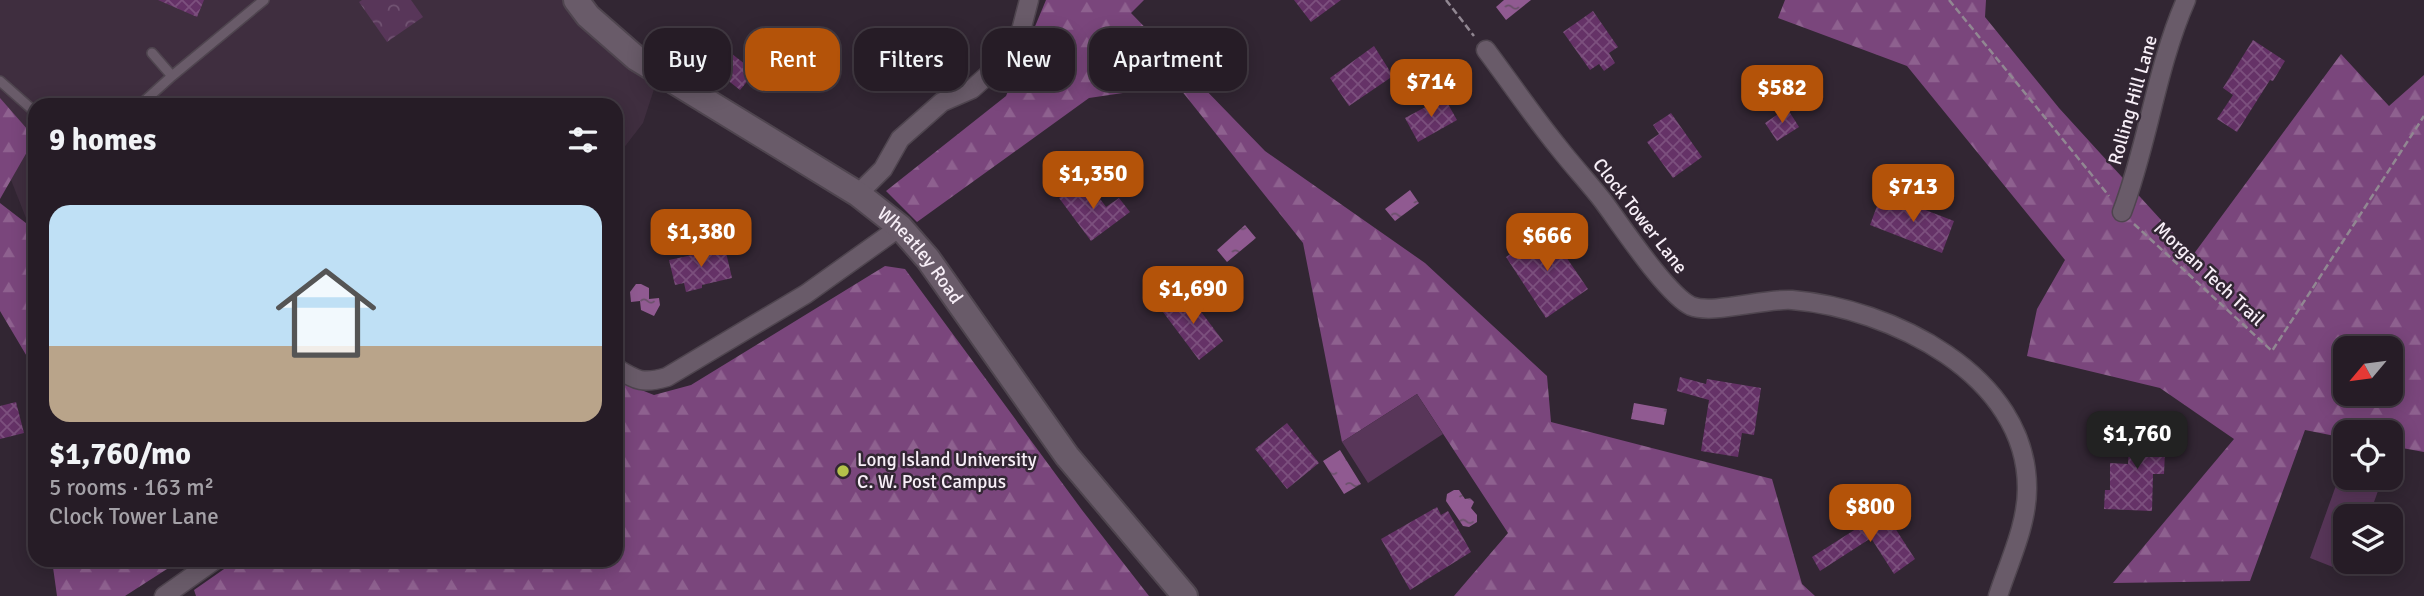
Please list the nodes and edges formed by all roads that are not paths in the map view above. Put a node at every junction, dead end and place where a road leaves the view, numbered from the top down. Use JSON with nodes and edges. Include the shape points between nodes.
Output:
{"nodes":[{"id":1,"x":264,"y":0,"type":"edge"},
{"id":2,"x":576,"y":0,"type":"edge"},
{"id":3,"x":1029,"y":0,"type":"edge"},
{"id":4,"x":2186,"y":0,"type":"edge"},
{"id":5,"x":1486,"y":50,"type":"road end"},
{"id":6,"x":152,"y":53,"type":"dead end"},
{"id":7,"x":172,"y":76,"type":"junction"},
{"id":8,"x":0,"y":81,"type":"edge"},
{"id":9,"x":148,"y":98,"type":"edge"},
{"id":10,"x":28,"y":106,"type":"edge"},
{"id":11,"x":858,"y":194,"type":"junction"},
{"id":12,"x":2122,"y":212,"type":"road end"},
{"id":13,"x":900,"y":227,"type":"junction"},
{"id":14,"x":623,"y":372,"type":"edge"},
{"id":15,"x":205,"y":567,"type":"edge"},
{"id":16,"x":164,"y":596,"type":"edge"},
{"id":17,"x":1185,"y":596,"type":"edge"},
{"id":18,"x":1998,"y":596,"type":"edge"}],
"edges":[{"from":1,"to":7,"type":"lane"},
{"from":2,"to":11,"type":"main road","name":"Wheatley Road","via":[[588,16],[659,74]]},
{"from":3,"to":11,"type":"street","via":[[1017,50],[972,89],[942,102],[900,139],[883,169]]},
{"from":4,"to":12,"type":"street","name":"Rolling Hill Lane","via":[[2157,83]]},
{"from":5,"to":18,"type":"street","name":"Clock Tower Lane","via":[[1674,295],[1693,307],[1788,300],[1829,304],[1881,319],[1940,349],[1974,377],[2004,414],[2024,456],[2027,489],[2022,523]]},
{"from":6,"to":7,"type":"lane"},
{"from":7,"to":9,"type":"lane"},
{"from":8,"to":10,"type":"lane"},
{"from":11,"to":13,"type":"main road","name":"Wheatley Road"},
{"from":13,"to":14,"type":"street","via":[[806,293],[667,377],[649,382]]},
{"from":13,"to":17,"type":"main road","name":"Wheatley Road","via":[[928,259],[1067,456]]},
{"from":15,"to":16,"type":"street"}]}
